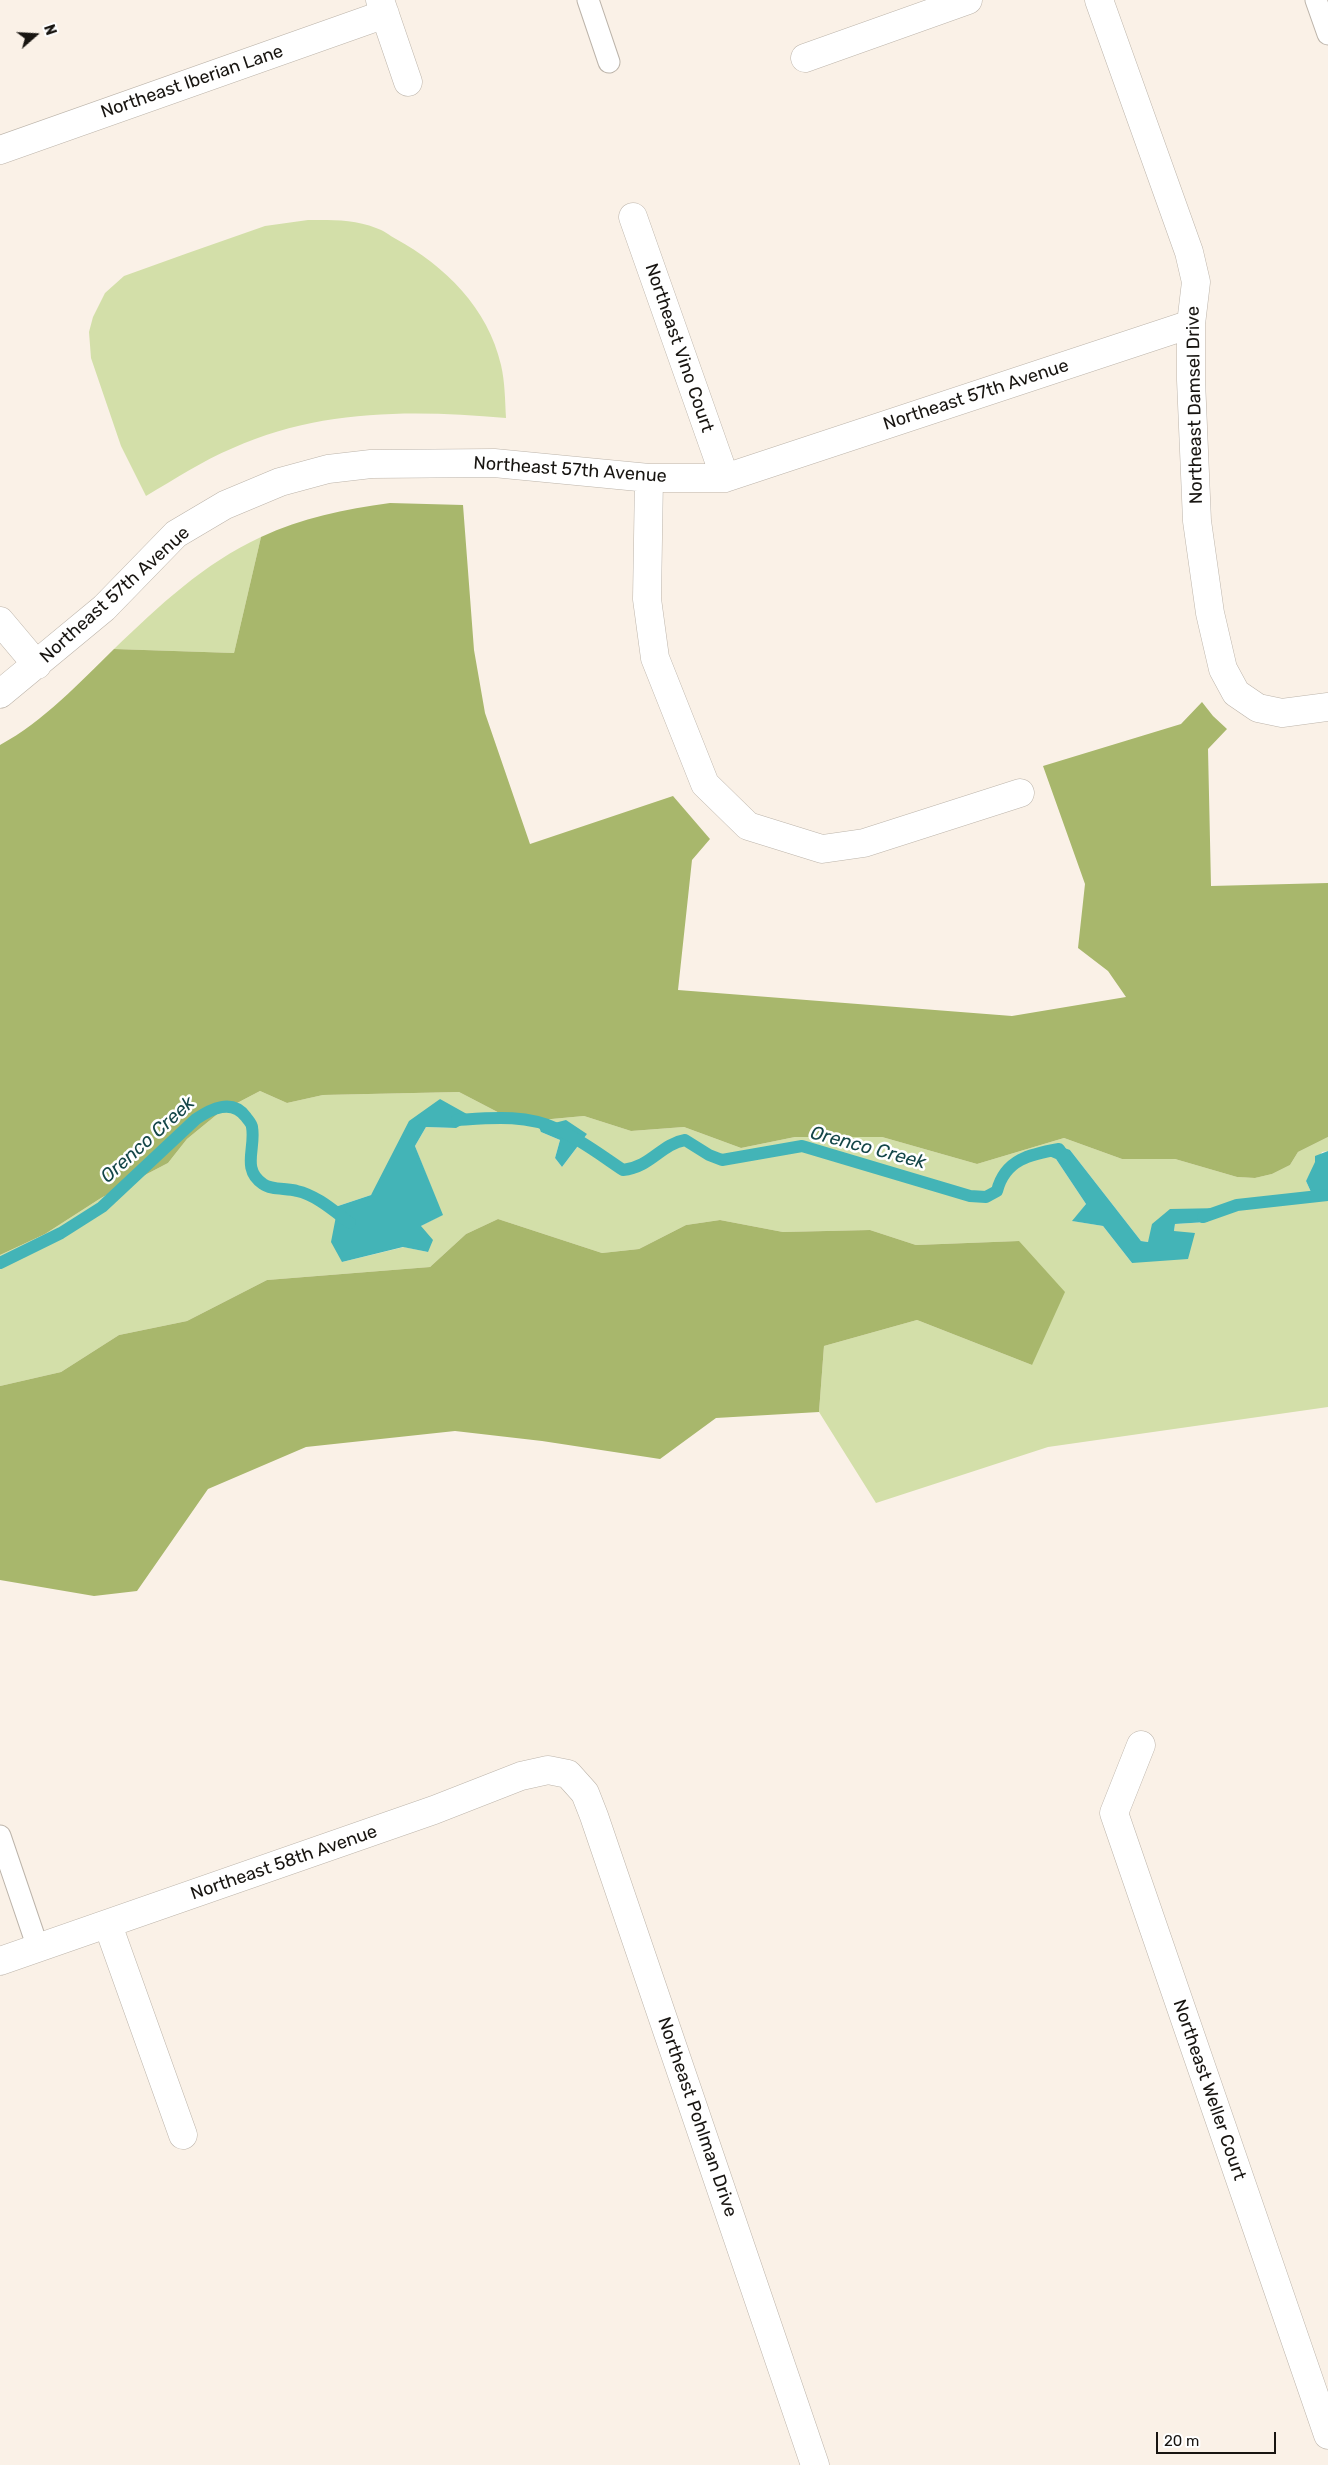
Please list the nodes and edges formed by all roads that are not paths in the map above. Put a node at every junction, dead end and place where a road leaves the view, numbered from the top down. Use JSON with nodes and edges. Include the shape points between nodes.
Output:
{"nodes":[{"id":1,"x":588,"y":0,"type":"edge"},
{"id":2,"x":968,"y":0,"type":"edge"},
{"id":3,"x":1099,"y":0,"type":"edge"},
{"id":4,"x":1316,"y":0,"type":"edge"},
{"id":5,"x":383,"y":7,"type":"edge"},
{"id":6,"x":1328,"y":34,"type":"edge"},
{"id":7,"x":805,"y":58,"type":"dead end"},
{"id":8,"x":609,"y":62,"type":"dead end"},
{"id":9,"x":408,"y":82,"type":"dead end"},
{"id":10,"x":0,"y":150,"type":"edge"},
{"id":11,"x":633,"y":217,"type":"dead end"},
{"id":12,"x":1191,"y":324,"type":"junction"},
{"id":13,"x":649,"y":478,"type":"junction"},
{"id":14,"x":725,"y":478,"type":"junction"},
{"id":15,"x":0,"y":621,"type":"edge"},
{"id":16,"x":37,"y":666,"type":"junction"},
{"id":17,"x":0,"y":694,"type":"edge"},
{"id":18,"x":1328,"y":708,"type":"edge"},
{"id":19,"x":1020,"y":794,"type":"dead end"},
{"id":20,"x":1141,"y":1745,"type":"dead end"},
{"id":21,"x":568,"y":1774,"type":"joint"},
{"id":22,"x":0,"y":1836,"type":"edge"},
{"id":23,"x":108,"y":1925,"type":"junction"},
{"id":24,"x":38,"y":1948,"type":"junction"},
{"id":25,"x":0,"y":1961,"type":"edge"},
{"id":26,"x":183,"y":2135,"type":"dead end"},
{"id":27,"x":1328,"y":2435,"type":"edge"},
{"id":28,"x":815,"y":2465,"type":"edge"}],
"edges":[{"from":1,"to":8,"type":"lane"},
{"from":2,"to":7,"type":"street"},
{"from":3,"to":12,"type":"street","name":"Northeast Damsel Drive","via":[[1189,252],[1196,282]]},
{"from":4,"to":6,"type":"lane"},
{"from":5,"to":9,"type":"street"},
{"from":5,"to":10,"type":"street","name":"Northeast Iberian Lane"},
{"from":11,"to":14,"type":"street","name":"Northeast Vino Court"},
{"from":12,"to":14,"type":"street","name":"Northeast 57th Avenue"},
{"from":12,"to":18,"type":"street","name":"Northeast Damsel Drive","via":[[1197,521],[1210,613],[1223,670],[1236,694],[1258,708],[1282,713]]},
{"from":13,"to":14,"type":"street","name":"Northeast 57th Avenue"},
{"from":13,"to":16,"type":"street","name":"Northeast 57th Avenue","via":[[494,462],[328,469],[280,482],[225,505],[176,534],[104,608]]},
{"from":13,"to":19,"type":"street","via":[[647,599],[655,658],[705,784],[748,826],[822,849],[864,843]]},
{"from":15,"to":16,"type":"street"},
{"from":16,"to":17,"type":"street","name":"Northeast 57th Avenue"},
{"from":20,"to":27,"type":"street","name":"Northeast Weller Court","via":[[1114,1813]]},
{"from":21,"to":23,"type":"street","name":"Northeast 58th Avenue","via":[[548,1770],[522,1776]]},
{"from":21,"to":28,"type":"street","name":"Northeast Pohlman Drive","via":[[584,1793],[594,1816]]},
{"from":22,"to":24,"type":"lane"},
{"from":23,"to":24,"type":"street","name":"Northeast 58th Avenue"},
{"from":23,"to":26,"type":"street"},
{"from":24,"to":25,"type":"street","name":"Northeast 58th Avenue"}]}
